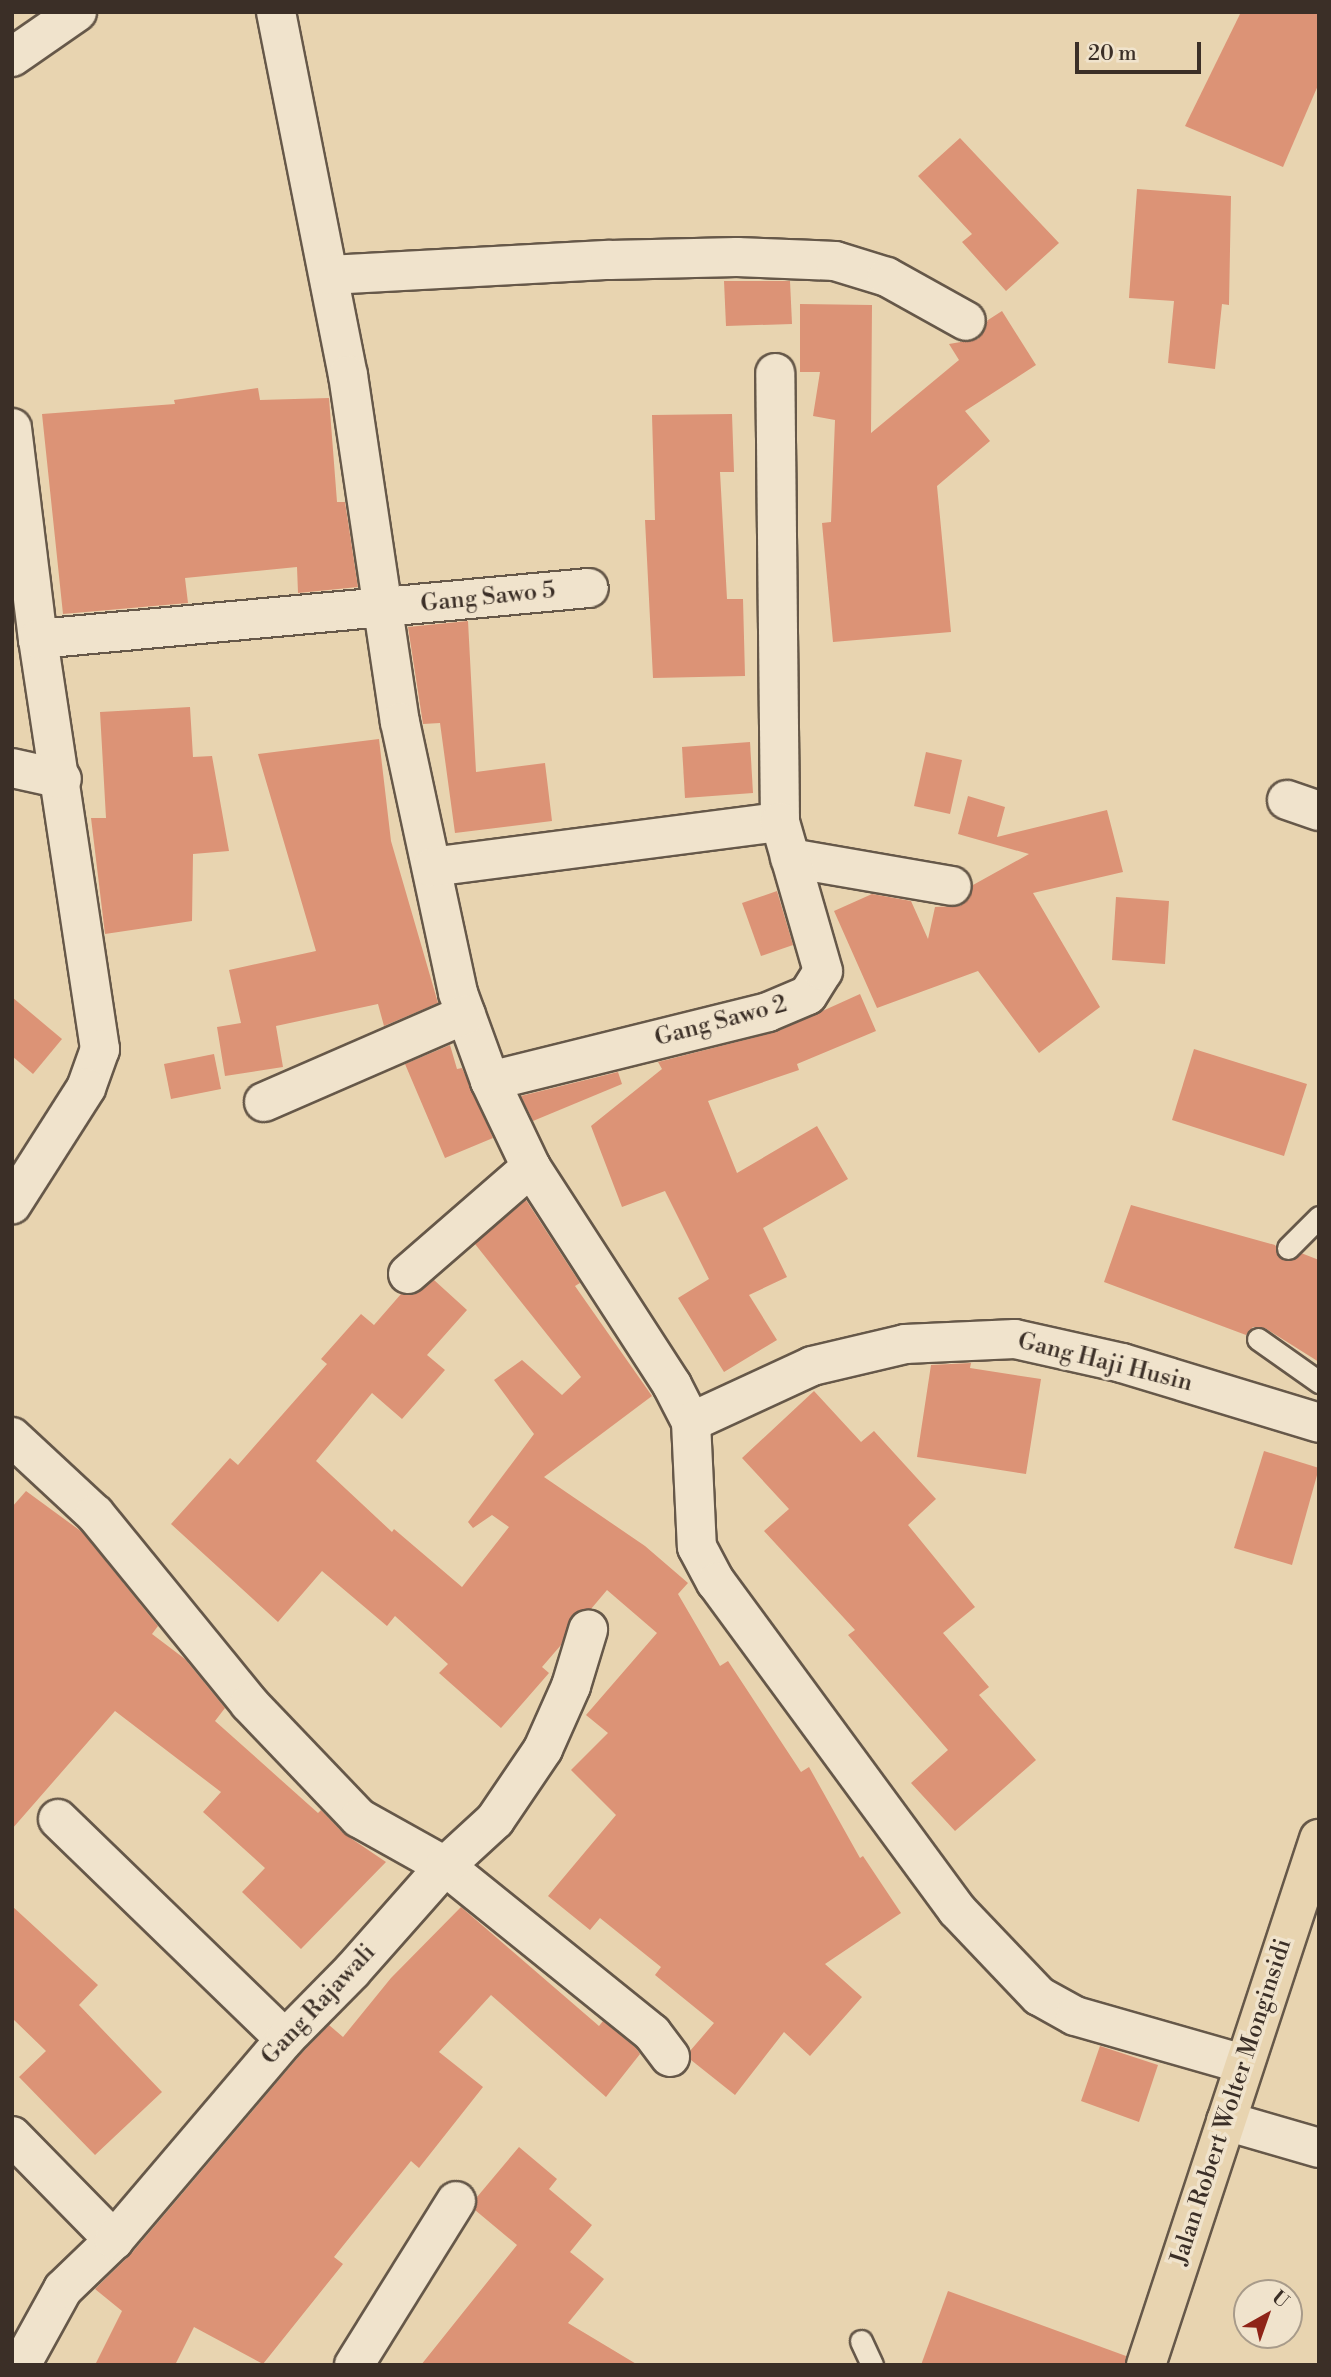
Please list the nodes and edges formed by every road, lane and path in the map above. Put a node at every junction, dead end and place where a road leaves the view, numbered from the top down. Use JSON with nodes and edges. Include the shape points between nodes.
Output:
{"nodes":[{"id":1,"x":77,"y":12,"type":"edge"},
{"id":2,"x":276,"y":12,"type":"edge"},
{"id":3,"x":17,"y":43,"type":"edge"},
{"id":4,"x":329,"y":275,"type":"junction"},
{"id":5,"x":967,"y":321,"type":"dead end"},
{"id":6,"x":775,"y":373,"type":"dead end"},
{"id":7,"x":12,"y":428,"type":"edge"},
{"id":8,"x":589,"y":588,"type":"dead end"},
{"id":9,"x":386,"y":609,"type":"junction"},
{"id":10,"x":38,"y":639,"type":"junction"},
{"id":11,"x":12,"y":768,"type":"edge"},
{"id":12,"x":62,"y":779,"type":"junction"},
{"id":13,"x":780,"y":822,"type":"junction"},
{"id":14,"x":790,"y":859,"type":"junction"},
{"id":15,"x":432,"y":867,"type":"junction"},
{"id":16,"x":952,"y":886,"type":"dead end"},
{"id":17,"x":466,"y":1014,"type":"junction"},
{"id":18,"x":490,"y":1081,"type":"junction"},
{"id":19,"x":264,"y":1102,"type":"dead end"},
{"id":20,"x":531,"y":1167,"type":"junction"},
{"id":21,"x":12,"y":1204,"type":"edge"},
{"id":22,"x":1319,"y":1217,"type":"edge"},
{"id":23,"x":1288,"y":1248,"type":"dead end"},
{"id":24,"x":408,"y":1273,"type":"dead end"},
{"id":25,"x":1258,"y":1339,"type":"dead end"},
{"id":26,"x":1319,"y":1382,"type":"edge"},
{"id":27,"x":691,"y":1422,"type":"junction"},
{"id":28,"x":1319,"y":1423,"type":"edge"},
{"id":29,"x":12,"y":1437,"type":"edge"},
{"id":30,"x":588,"y":1630,"type":"dead end"},
{"id":31,"x":58,"y":1819,"type":"dead end"},
{"id":32,"x":1319,"y":1839,"type":"edge"},
{"id":33,"x":445,"y":1866,"type":"junction"},
{"id":34,"x":285,"y":2039,"type":"junction"},
{"id":35,"x":670,"y":2057,"type":"dead end"},
{"id":36,"x":1243,"y":2064,"type":"junction"},
{"id":37,"x":1226,"y":2121,"type":"junction"},
{"id":38,"x":12,"y":2136,"type":"edge"},
{"id":39,"x":1319,"y":2148,"type":"edge"},
{"id":40,"x":456,"y":2201,"type":"dead end"},
{"id":41,"x":114,"y":2240,"type":"junction"},
{"id":42,"x":861,"y":2341,"type":"dead end"},
{"id":43,"x":21,"y":2365,"type":"edge"},
{"id":44,"x":354,"y":2365,"type":"edge"},
{"id":45,"x":872,"y":2365,"type":"edge"},
{"id":46,"x":1146,"y":2365,"type":"edge"}],
"edges":[{"from":1,"to":3,"type":"street"},
{"from":2,"to":4,"type":"street"},
{"from":4,"to":5,"type":"street","via":[[610,260],[744,257],[835,261],[887,277]]},
{"from":4,"to":9,"type":"street"},
{"from":6,"to":13,"type":"street"},
{"from":7,"to":10,"type":"street"},
{"from":8,"to":9,"type":"street","name":"Gang Sawo 5"},
{"from":9,"to":10,"type":"street","name":"Gang Sawo 5"},
{"from":9,"to":15,"type":"street","via":[[400,722]]},
{"from":10,"to":12,"type":"street"},
{"from":11,"to":12,"type":"street"},
{"from":12,"to":21,"type":"street","via":[[100,1049],[86,1088]]},
{"from":13,"to":14,"type":"street"},
{"from":13,"to":15,"type":"street"},
{"from":14,"to":16,"type":"street"},
{"from":14,"to":18,"type":"street","name":"Gang Sawo 2","via":[[823,971],[815,988],[800,1001]]},
{"from":15,"to":17,"type":"street"},
{"from":17,"to":18,"type":"street"},
{"from":17,"to":19,"type":"street"},
{"from":18,"to":20,"type":"street"},
{"from":20,"to":24,"type":"street"},
{"from":20,"to":27,"type":"street","via":[[672,1385]]},
{"from":22,"to":23,"type":"lane"},
{"from":25,"to":26,"type":"lane"},
{"from":27,"to":28,"type":"street","name":"Gang Haji Husin","via":[[812,1366],[905,1344],[1015,1339],[1122,1363]]},
{"from":27,"to":36,"type":"street","via":[[697,1547],[716,1582],[957,1910],[1039,1996],[1075,2015]]},
{"from":29,"to":33,"type":"street","via":[[95,1514],[249,1703],[359,1818]]},
{"from":30,"to":33,"type":"street","name":"Gang Rajawali","via":[[571,1686],[543,1749],[495,1820]]},
{"from":31,"to":34,"type":"street"},
{"from":32,"to":36,"type":"highway","name":"Jalan Robert Wolter Monginsidi"},
{"from":33,"to":34,"type":"street","name":"Gang Rajawali"},
{"from":33,"to":35,"type":"street","via":[[652,2033]]},
{"from":34,"to":41,"type":"street","name":"Gang Rajawali"},
{"from":36,"to":37,"type":"highway","name":"Jalan Robert Wolter Monginsidi"},
{"from":37,"to":39,"type":"street"},
{"from":37,"to":46,"type":"highway","name":"Jalan Robert Wolter Monginsidi"},
{"from":38,"to":41,"type":"street"},
{"from":40,"to":44,"type":"street"},
{"from":41,"to":43,"type":"street","name":"Gang Rajawali","via":[[63,2289]]},
{"from":42,"to":45,"type":"lane"}]}
